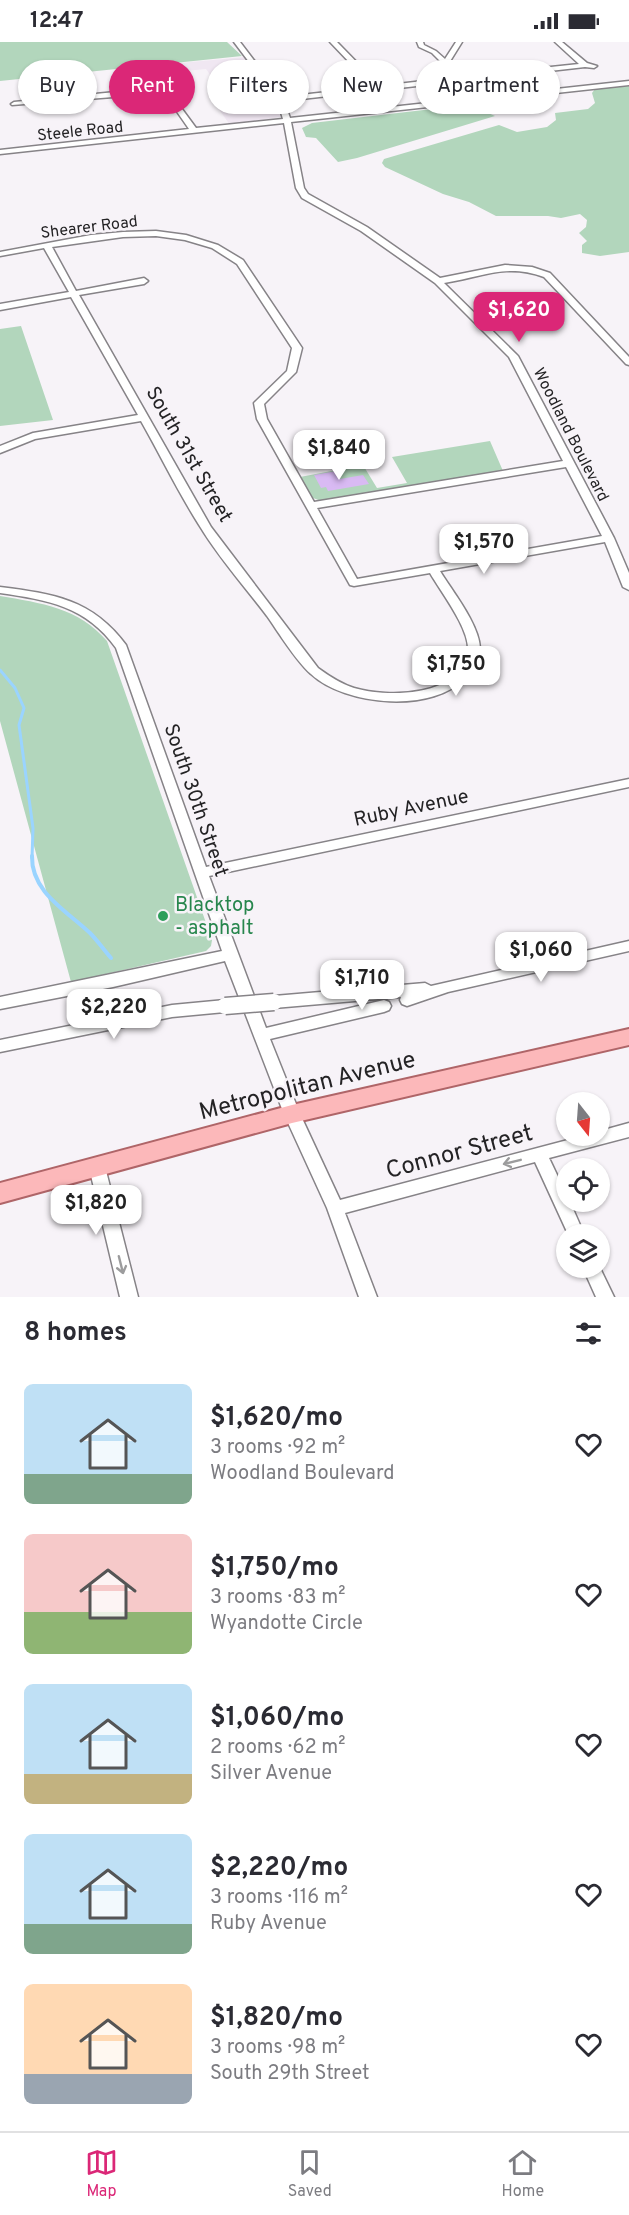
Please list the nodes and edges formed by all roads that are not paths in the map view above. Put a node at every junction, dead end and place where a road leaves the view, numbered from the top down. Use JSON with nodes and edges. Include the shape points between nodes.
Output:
{"nodes":[{"id":1,"x":237,"y":42,"type":"edge"},
{"id":2,"x":333,"y":42,"type":"edge"},
{"id":3,"x":420,"y":42,"type":"edge"},
{"id":4,"x":459,"y":42,"type":"edge"},
{"id":5,"x":558,"y":42,"type":"edge"},
{"id":6,"x":251,"y":60,"type":"edge"},
{"id":7,"x":351,"y":60,"type":"edge"},
{"id":8,"x":443,"y":60,"type":"edge"},
{"id":9,"x":446,"y":60,"type":"edge"},
{"id":10,"x":585,"y":65,"type":"junction"},
{"id":11,"x":594,"y":66,"type":"dead end"},
{"id":12,"x":560,"y":68,"type":"edge"},
{"id":13,"x":629,"y":83,"type":"edge"},
{"id":14,"x":14,"y":104,"type":"dead end"},
{"id":15,"x":285,"y":114,"type":"edge"},
{"id":16,"x":287,"y":121,"type":"junction"},
{"id":17,"x":194,"y":131,"type":"junction"},
{"id":18,"x":0,"y":152,"type":"edge"},
{"id":19,"x":47,"y":246,"type":"junction"},
{"id":20,"x":0,"y":254,"type":"edge"},
{"id":21,"x":144,"y":281,"type":"dead end"},
{"id":22,"x":438,"y":281,"type":"junction"},
{"id":23,"x":74,"y":294,"type":"junction"},
{"id":24,"x":0,"y":308,"type":"edge"},
{"id":25,"x":629,"y":362,"type":"edge"},
{"id":26,"x":145,"y":417,"type":"junction"},
{"id":27,"x":0,"y":450,"type":"edge"},
{"id":28,"x":570,"y":463,"type":"junction"},
{"id":29,"x":312,"y":506,"type":"junction"},
{"id":30,"x":609,"y":538,"type":"junction"},
{"id":31,"x":433,"y":569,"type":"junction"},
{"id":32,"x":629,"y":587,"type":"edge"},
{"id":33,"x":0,"y":590,"type":"edge"},
{"id":34,"x":629,"y":783,"type":"edge"},
{"id":35,"x":202,"y":873,"type":"junction"},
{"id":36,"x":629,"y":946,"type":"edge"},
{"id":37,"x":230,"y":955,"type":"junction"},
{"id":38,"x":447,"y":987,"type":"junction"},
{"id":39,"x":407,"y":1000,"type":"dead end"},
{"id":40,"x":0,"y":1003,"type":"edge"},
{"id":41,"x":384,"y":1006,"type":"dead end"},
{"id":42,"x":260,"y":1035,"type":"junction"},
{"id":43,"x":629,"y":1037,"type":"edge"},
{"id":44,"x":0,"y":1046,"type":"edge"},
{"id":45,"x":292,"y":1114,"type":"junction"},
{"id":46,"x":629,"y":1130,"type":"edge"},
{"id":47,"x":540,"y":1155,"type":"junction"},
{"id":48,"x":97,"y":1167,"type":"junction"},
{"id":49,"x":0,"y":1192,"type":"edge"},
{"id":50,"x":335,"y":1208,"type":"junction"},
{"id":51,"x":571,"y":1224,"type":"edge"},
{"id":52,"x":596,"y":1278,"type":"edge"},
{"id":53,"x":129,"y":1297,"type":"edge"},
{"id":54,"x":368,"y":1297,"type":"edge"},
{"id":55,"x":605,"y":1297,"type":"edge"}],
"edges":[{"from":1,"to":6,"type":"street"},
{"from":2,"to":7,"type":"street"},
{"from":3,"to":8,"type":"street"},
{"from":4,"to":9,"type":"street"},
{"from":5,"to":10,"type":"street"},
{"from":10,"to":11,"type":"street"},
{"from":10,"to":12,"type":"street"},
{"from":13,"to":16,"type":"street","name":"Steele Road"},
{"from":14,"to":17,"type":"street","via":[[165,91]]},
{"from":15,"to":16,"type":"street"},
{"from":16,"to":17,"type":"street","name":"Steele Road"},
{"from":16,"to":22,"type":"street","name":"Woodland Boulevard","via":[[302,192]]},
{"from":17,"to":18,"type":"street","name":"Steele Road"},
{"from":19,"to":20,"type":"street","name":"Shearer Road"},
{"from":19,"to":23,"type":"street","name":"South 31st Street"},
{"from":19,"to":29,"type":"street","name":"Shearer Road","via":[[147,234],[208,243],[240,262],[297,348],[291,372],[259,403],[265,428]]},
{"from":21,"to":23,"type":"street"},
{"from":22,"to":25,"type":"street","via":[[493,267],[524,268],[548,275]]},
{"from":22,"to":28,"type":"street","name":"Woodland Boulevard","via":[[513,356]]},
{"from":23,"to":24,"type":"street"},
{"from":23,"to":26,"type":"street","name":"South 31st Street"},
{"from":26,"to":27,"type":"street","via":[[51,432],[19,440]]},
{"from":26,"to":31,"type":"street","name":"South 31st Street","via":[[206,528],[314,670],[330,682],[350,692],[390,699],[417,697],[457,680],[471,663],[474,648],[469,631]]},
{"from":28,"to":29,"type":"street"},
{"from":28,"to":30,"type":"street","name":"Woodland Boulevard"},
{"from":29,"to":31,"type":"street","via":[[354,583]]},
{"from":30,"to":31,"type":"street"},
{"from":30,"to":32,"type":"street","name":"Woodland Boulevard"},
{"from":33,"to":35,"type":"street","name":"South 30th Street","via":[[72,605],[91,614],[113,633],[122,648]]},
{"from":34,"to":35,"type":"street","name":"Ruby Avenue"},
{"from":35,"to":37,"type":"street","name":"South 30th Street"},
{"from":36,"to":38,"type":"street"},
{"from":37,"to":40,"type":"street"},
{"from":37,"to":42,"type":"street","name":"South 30th Street"},
{"from":38,"to":39,"type":"street"},
{"from":38,"to":44,"type":"street","bridge":true,"via":[[172,1011]]},
{"from":41,"to":42,"type":"street"},
{"from":42,"to":45,"type":"street","name":"South 30th Street"},
{"from":43,"to":45,"type":"main road","name":"Metropolitan Avenue"},
{"from":45,"to":48,"type":"main road","name":"Metropolitan Avenue"},
{"from":45,"to":50,"type":"street","name":"South 30th Street"},
{"from":46,"to":47,"type":"street","name":"Connor Street"},
{"from":47,"to":50,"type":"street","name":"Connor Street","one_way":true},
{"from":47,"to":51,"type":"street"},
{"from":48,"to":49,"type":"main road","name":"Metropolitan Avenue"},
{"from":48,"to":53,"type":"street","one_way":true},
{"from":50,"to":54,"type":"street","name":"South 30th Street"},
{"from":52,"to":55,"type":"street"}]}
